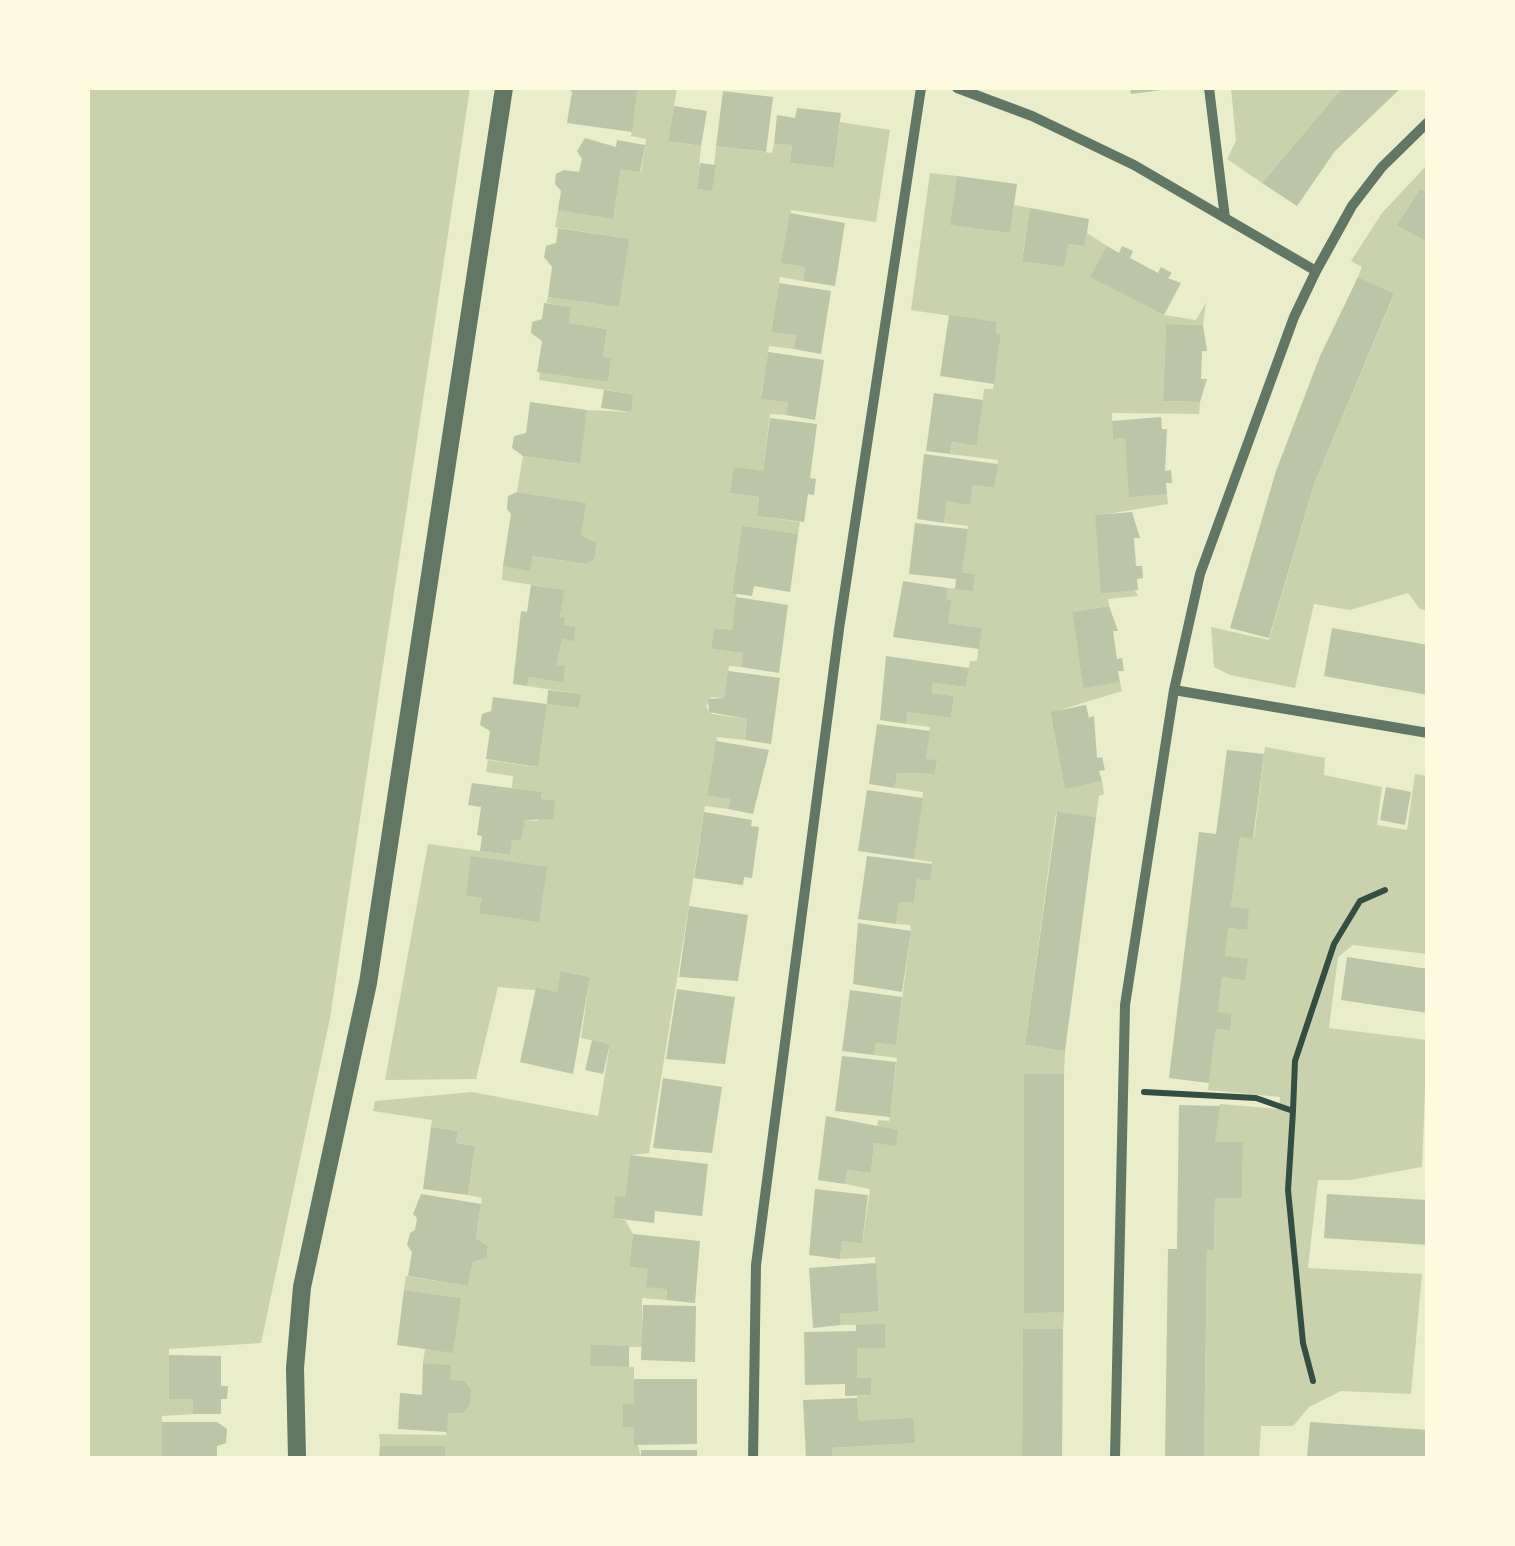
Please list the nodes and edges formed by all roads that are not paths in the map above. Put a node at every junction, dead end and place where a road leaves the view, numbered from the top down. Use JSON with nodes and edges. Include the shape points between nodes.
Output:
{"nodes":[{"id":1,"x":504,"y":88,"type":"edge"},
{"id":2,"x":922,"y":88,"type":"edge"},
{"id":3,"x":958,"y":88,"type":"edge"},
{"id":4,"x":1209,"y":88,"type":"edge"},
{"id":5,"x":1428,"y":122,"type":"edge"},
{"id":6,"x":1225,"y":218,"type":"junction"},
{"id":7,"x":1316,"y":271,"type":"junction"},
{"id":8,"x":1174,"y":690,"type":"junction"},
{"id":9,"x":1428,"y":733,"type":"edge"},
{"id":10,"x":297,"y":1458,"type":"edge"},
{"id":11,"x":753,"y":1458,"type":"edge"},
{"id":12,"x":1115,"y":1458,"type":"edge"}],
"edges":[{"from":1,"to":10,"type":"street","via":[[368,983],[302,1287]]},
{"from":2,"to":11,"type":"street","via":[[834,667],[756,1265]]},
{"from":3,"to":6,"type":"street","via":[[1083,139]]},
{"from":4,"to":6,"type":"street"},
{"from":5,"to":7,"type":"street","via":[[1362,193]]},
{"from":6,"to":7,"type":"street"},
{"from":7,"to":8,"type":"street","via":[[1221,510]]},
{"from":8,"to":9,"type":"street"},
{"from":8,"to":12,"type":"street","via":[[1123,1030]]}]}
